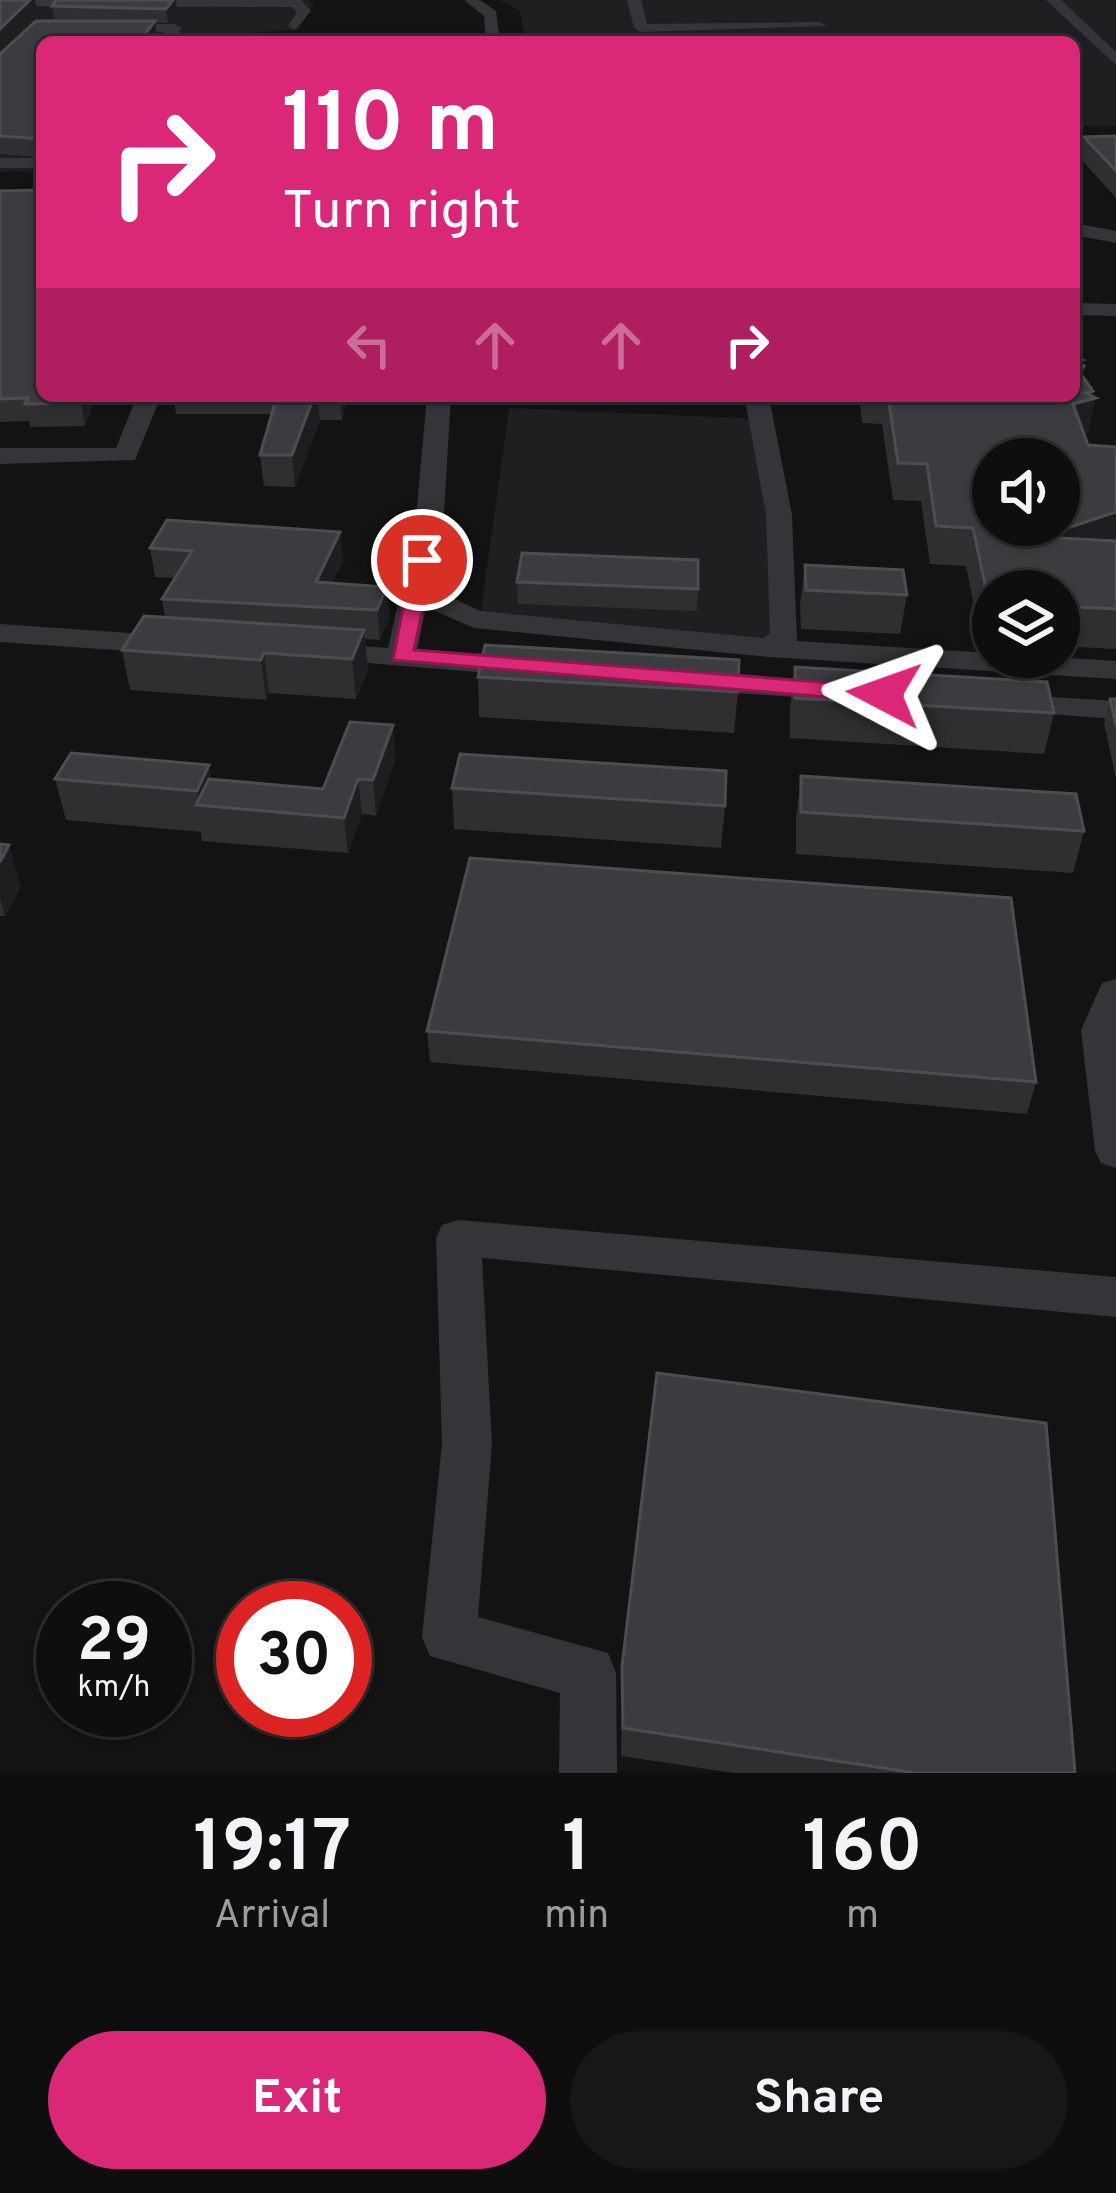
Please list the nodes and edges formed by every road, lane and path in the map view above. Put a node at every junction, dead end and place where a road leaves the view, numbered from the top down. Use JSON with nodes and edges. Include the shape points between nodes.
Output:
{"nodes":[{"id":1,"x":472,"y":0,"type":"edge"},
{"id":2,"x":634,"y":0,"type":"edge"},
{"id":3,"x":1053,"y":0,"type":"edge"},
{"id":4,"x":219,"y":1,"type":"edge"},
{"id":5,"x":0,"y":2,"type":"edge"},
{"id":6,"x":51,"y":9,"type":"edge"},
{"id":7,"x":295,"y":26,"type":"dead end"},
{"id":8,"x":104,"y":28,"type":"edge"},
{"id":9,"x":170,"y":36,"type":"edge"},
{"id":10,"x":493,"y":36,"type":"edge"},
{"id":11,"x":826,"y":36,"type":"edge"},
{"id":12,"x":1110,"y":50,"type":"edge"},
{"id":13,"x":1080,"y":51,"type":"edge"},
{"id":14,"x":0,"y":163,"type":"edge"},
{"id":15,"x":36,"y":163,"type":"edge"},
{"id":16,"x":1080,"y":230,"type":"edge"},
{"id":17,"x":1116,"y":237,"type":"edge"},
{"id":18,"x":1080,"y":309,"type":"edge"},
{"id":19,"x":1115,"y":311,"type":"edge"},
{"id":20,"x":147,"y":402,"type":"edge"},
{"id":21,"x":439,"y":402,"type":"edge"},
{"id":22,"x":757,"y":402,"type":"edge"},
{"id":23,"x":0,"y":456,"type":"edge"},
{"id":24,"x":415,"y":590,"type":"junction"},
{"id":25,"x":0,"y":633,"type":"edge"},
{"id":26,"x":214,"y":647,"type":"edge"},
{"id":27,"x":769,"y":648,"type":"junction"},
{"id":28,"x":284,"y":650,"type":"edge"},
{"id":29,"x":401,"y":656,"type":"junction"},
{"id":30,"x":560,"y":670,"type":"edge"},
{"id":31,"x":1116,"y":670,"type":"edge"},
{"id":32,"x":651,"y":679,"type":"edge"},
{"id":33,"x":860,"y":693,"type":"edge"},
{"id":34,"x":976,"y":701,"type":"edge"},
{"id":35,"x":1116,"y":710,"type":"edge"},
{"id":36,"x":1116,"y":993,"type":"edge"},
{"id":37,"x":1116,"y":1151,"type":"edge"},
{"id":38,"x":1116,"y":1298,"type":"edge"},
{"id":39,"x":588,"y":1773,"type":"edge"}],
"edges":[{"from":1,"to":10,"type":"street","via":[[491,14]]},
{"from":2,"to":11,"type":"street","via":[[640,28],[816,19]]},
{"from":3,"to":12,"type":"street"},
{"from":4,"to":6,"type":"street"},
{"from":4,"to":7,"type":"street","via":[[296,3],[304,11]]},
{"from":5,"to":6,"type":"street"},
{"from":8,"to":9,"type":"street","via":[[175,28]]},
{"from":12,"to":13,"type":"street"},
{"from":14,"to":15,"type":"street"},
{"from":16,"to":17,"type":"street"},
{"from":18,"to":19,"type":"street"},
{"from":20,"to":23,"type":"street","via":[[125,455]]},
{"from":21,"to":24,"type":"street","via":[[429,529]]},
{"from":22,"to":27,"type":"street","via":[[779,515],[785,636]]},
{"from":24,"to":27,"type":"street","via":[[474,619]]},
{"from":24,"to":29,"type":"street"},
{"from":25,"to":26,"type":"street"},
{"from":27,"to":31,"type":"street"},
{"from":28,"to":29,"type":"street"},
{"from":29,"to":30,"type":"street"},
{"from":32,"to":33,"type":"street"},
{"from":34,"to":35,"type":"street"},
{"from":36,"to":37,"type":"street","via":[[1101,1030]]},
{"from":38,"to":39,"type":"street","via":[[458,1238],[467,1444],[449,1637],[588,1673]]}]}
